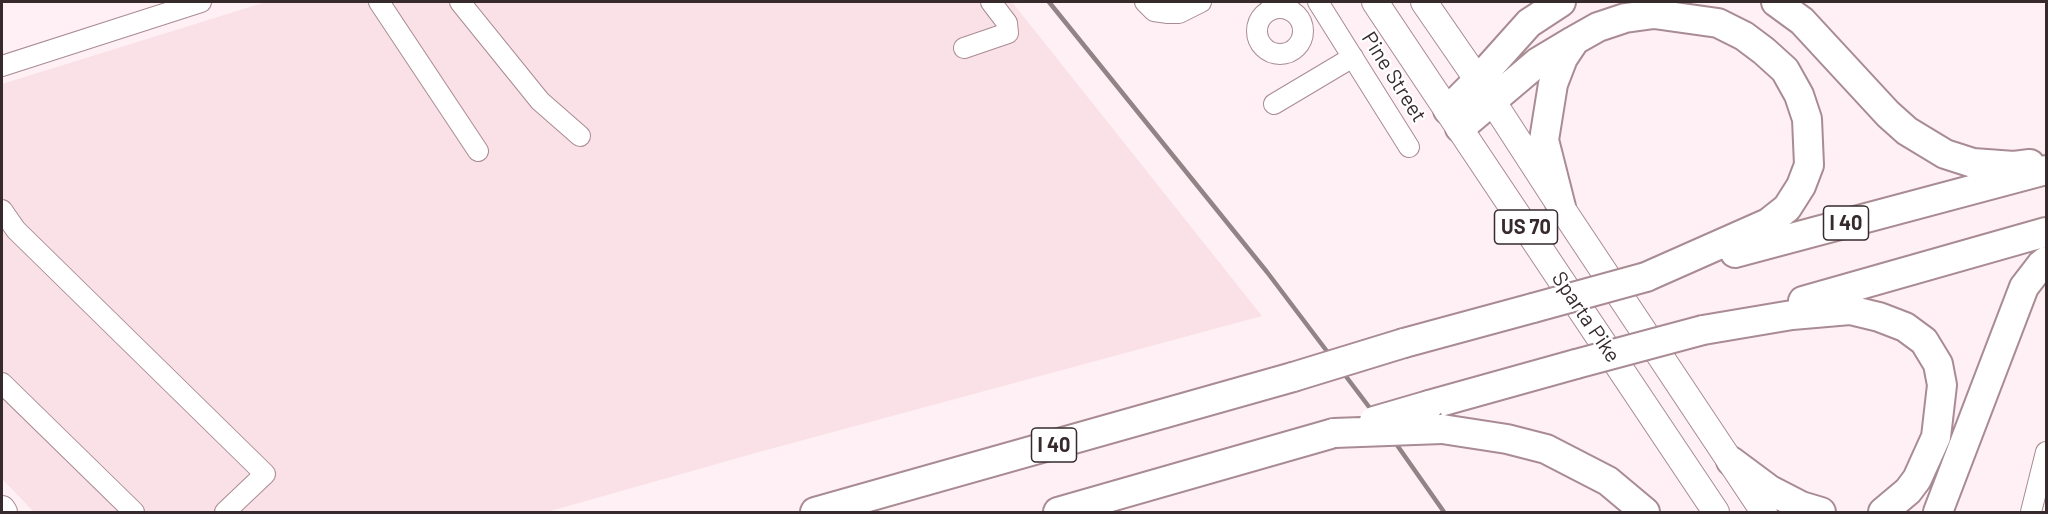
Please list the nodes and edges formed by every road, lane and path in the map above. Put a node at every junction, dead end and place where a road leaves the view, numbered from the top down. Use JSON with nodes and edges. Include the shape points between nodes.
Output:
{"nodes":[{"id":1,"x":201,"y":2,"type":"edge"},
{"id":2,"x":379,"y":2,"type":"edge"},
{"id":3,"x":460,"y":2,"type":"edge"},
{"id":4,"x":991,"y":2,"type":"edge"},
{"id":5,"x":1145,"y":2,"type":"edge"},
{"id":6,"x":1201,"y":2,"type":"edge"},
{"id":7,"x":1375,"y":2,"type":"edge"},
{"id":8,"x":1424,"y":2,"type":"edge"},
{"id":9,"x":1561,"y":2,"type":"edge"},
{"id":10,"x":1776,"y":2,"type":"edge"},
{"id":11,"x":1319,"y":3,"type":"edge"},
{"id":12,"x":1297,"y":16,"type":"dead end"},
{"id":13,"x":1575,"y":40,"type":"junction"},
{"id":14,"x":964,"y":48,"type":"dead end"},
{"id":15,"x":1353,"y":57,"type":"junction"},
{"id":16,"x":2,"y":66,"type":"edge"},
{"id":17,"x":1485,"y":91,"type":"junction"},
{"id":18,"x":1274,"y":104,"type":"dead end"},
{"id":19,"x":1454,"y":119,"type":"junction"},
{"id":20,"x":580,"y":136,"type":"dead end"},
{"id":21,"x":1409,"y":147,"type":"dead end"},
{"id":22,"x":477,"y":151,"type":"dead end"},
{"id":23,"x":2046,"y":161,"type":"edge"},
{"id":24,"x":2046,"y":170,"type":"edge"},
{"id":25,"x":1561,"y":207,"type":"junction"},
{"id":26,"x":2,"y":210,"type":"edge"},
{"id":27,"x":2046,"y":232,"type":"edge"},
{"id":28,"x":9,"y":235,"type":"edge"},
{"id":29,"x":2046,"y":261,"type":"edge"},
{"id":30,"x":1646,"y":277,"type":"junction"},
{"id":31,"x":1703,"y":330,"type":"junction"},
{"id":32,"x":2,"y":383,"type":"edge"},
{"id":33,"x":1436,"y":417,"type":"junction"},
{"id":34,"x":2046,"y":452,"type":"edge"},
{"id":35,"x":1731,"y":461,"type":"junction"},
{"id":36,"x":1937,"y":508,"type":"edge"},
{"id":37,"x":134,"y":513,"type":"edge"},
{"id":38,"x":225,"y":513,"type":"edge"},
{"id":39,"x":815,"y":513,"type":"edge"},
{"id":40,"x":1058,"y":513,"type":"edge"},
{"id":41,"x":1645,"y":513,"type":"edge"},
{"id":42,"x":1716,"y":513,"type":"edge"},
{"id":43,"x":1764,"y":513,"type":"edge"},
{"id":44,"x":1821,"y":513,"type":"edge"},
{"id":45,"x":1883,"y":513,"type":"edge"},
{"id":46,"x":2031,"y":513,"type":"edge"}],
"edges":[{"from":1,"to":16,"type":"street"},
{"from":2,"to":22,"type":"street"},
{"from":3,"to":20,"type":"street","via":[[540,100]]},
{"from":4,"to":14,"type":"street","via":[[1007,23],[1008,33]]},
{"from":5,"to":6,"type":"street","via":[[1155,11],[1179,13]]},
{"from":7,"to":19,"type":"main road","name":"Sparta Pike","number":"US 70"},
{"from":8,"to":17,"type":"main road","name":"Sparta Pike","number":"US 70"},
{"from":9,"to":17,"type":"highway","via":[[1529,23]]},
{"from":10,"to":23,"type":"highway","via":[[1802,21],[1888,114],[1907,131],[1945,154],[1973,163],[2014,166]]},
{"from":11,"to":12,"type":"street"},
{"from":11,"to":15,"type":"street","name":"Pine Street"},
{"from":13,"to":17,"type":"highway"},
{"from":13,"to":25,"type":"highway","via":[[1553,84],[1544,140]]},
{"from":13,"to":30,"type":"highway","via":[[1625,18],[1654,14],[1718,23],[1744,36],[1785,70],[1807,119],[1809,165],[1787,208],[1768,223]]},
{"from":15,"to":18,"type":"street"},
{"from":15,"to":21,"type":"street","name":"Pine Street"},
{"from":17,"to":19,"type":"highway"},
{"from":17,"to":25,"type":"main road","name":"Sparta Pike","number":"US 70"},
{"from":19,"to":42,"type":"main road","name":"Sparta Pike","number":"US 70"},
{"from":24,"to":30,"type":"highway","number":"I 40"},
{"from":25,"to":35,"type":"main road","name":"Sparta Pike","number":"US 70"},
{"from":26,"to":28,"type":"street"},
{"from":27,"to":31,"type":"highway"},
{"from":28,"to":38,"type":"street","via":[[266,474]]},
{"from":29,"to":36,"type":"highway","via":[[2024,287]]},
{"from":30,"to":39,"type":"highway","number":"I 40","bridge":true},
{"from":31,"to":33,"type":"highway","bridge":true,"via":[[1576,364]]},
{"from":31,"to":45,"type":"highway","via":[[1850,310],[1905,327],[1924,341],[1938,364],[1942,385],[1936,437],[1908,491]]},
{"from":32,"to":37,"type":"street"},
{"from":33,"to":40,"type":"highway","bridge":true,"via":[[1334,433]]},
{"from":33,"to":41,"type":"highway","via":[[1546,449],[1608,481]]},
{"from":34,"to":46,"type":"street"},
{"from":35,"to":43,"type":"main road","name":"Sparta Pike","number":"US 70"},
{"from":35,"to":44,"type":"highway","via":[[1770,490]]}]}
